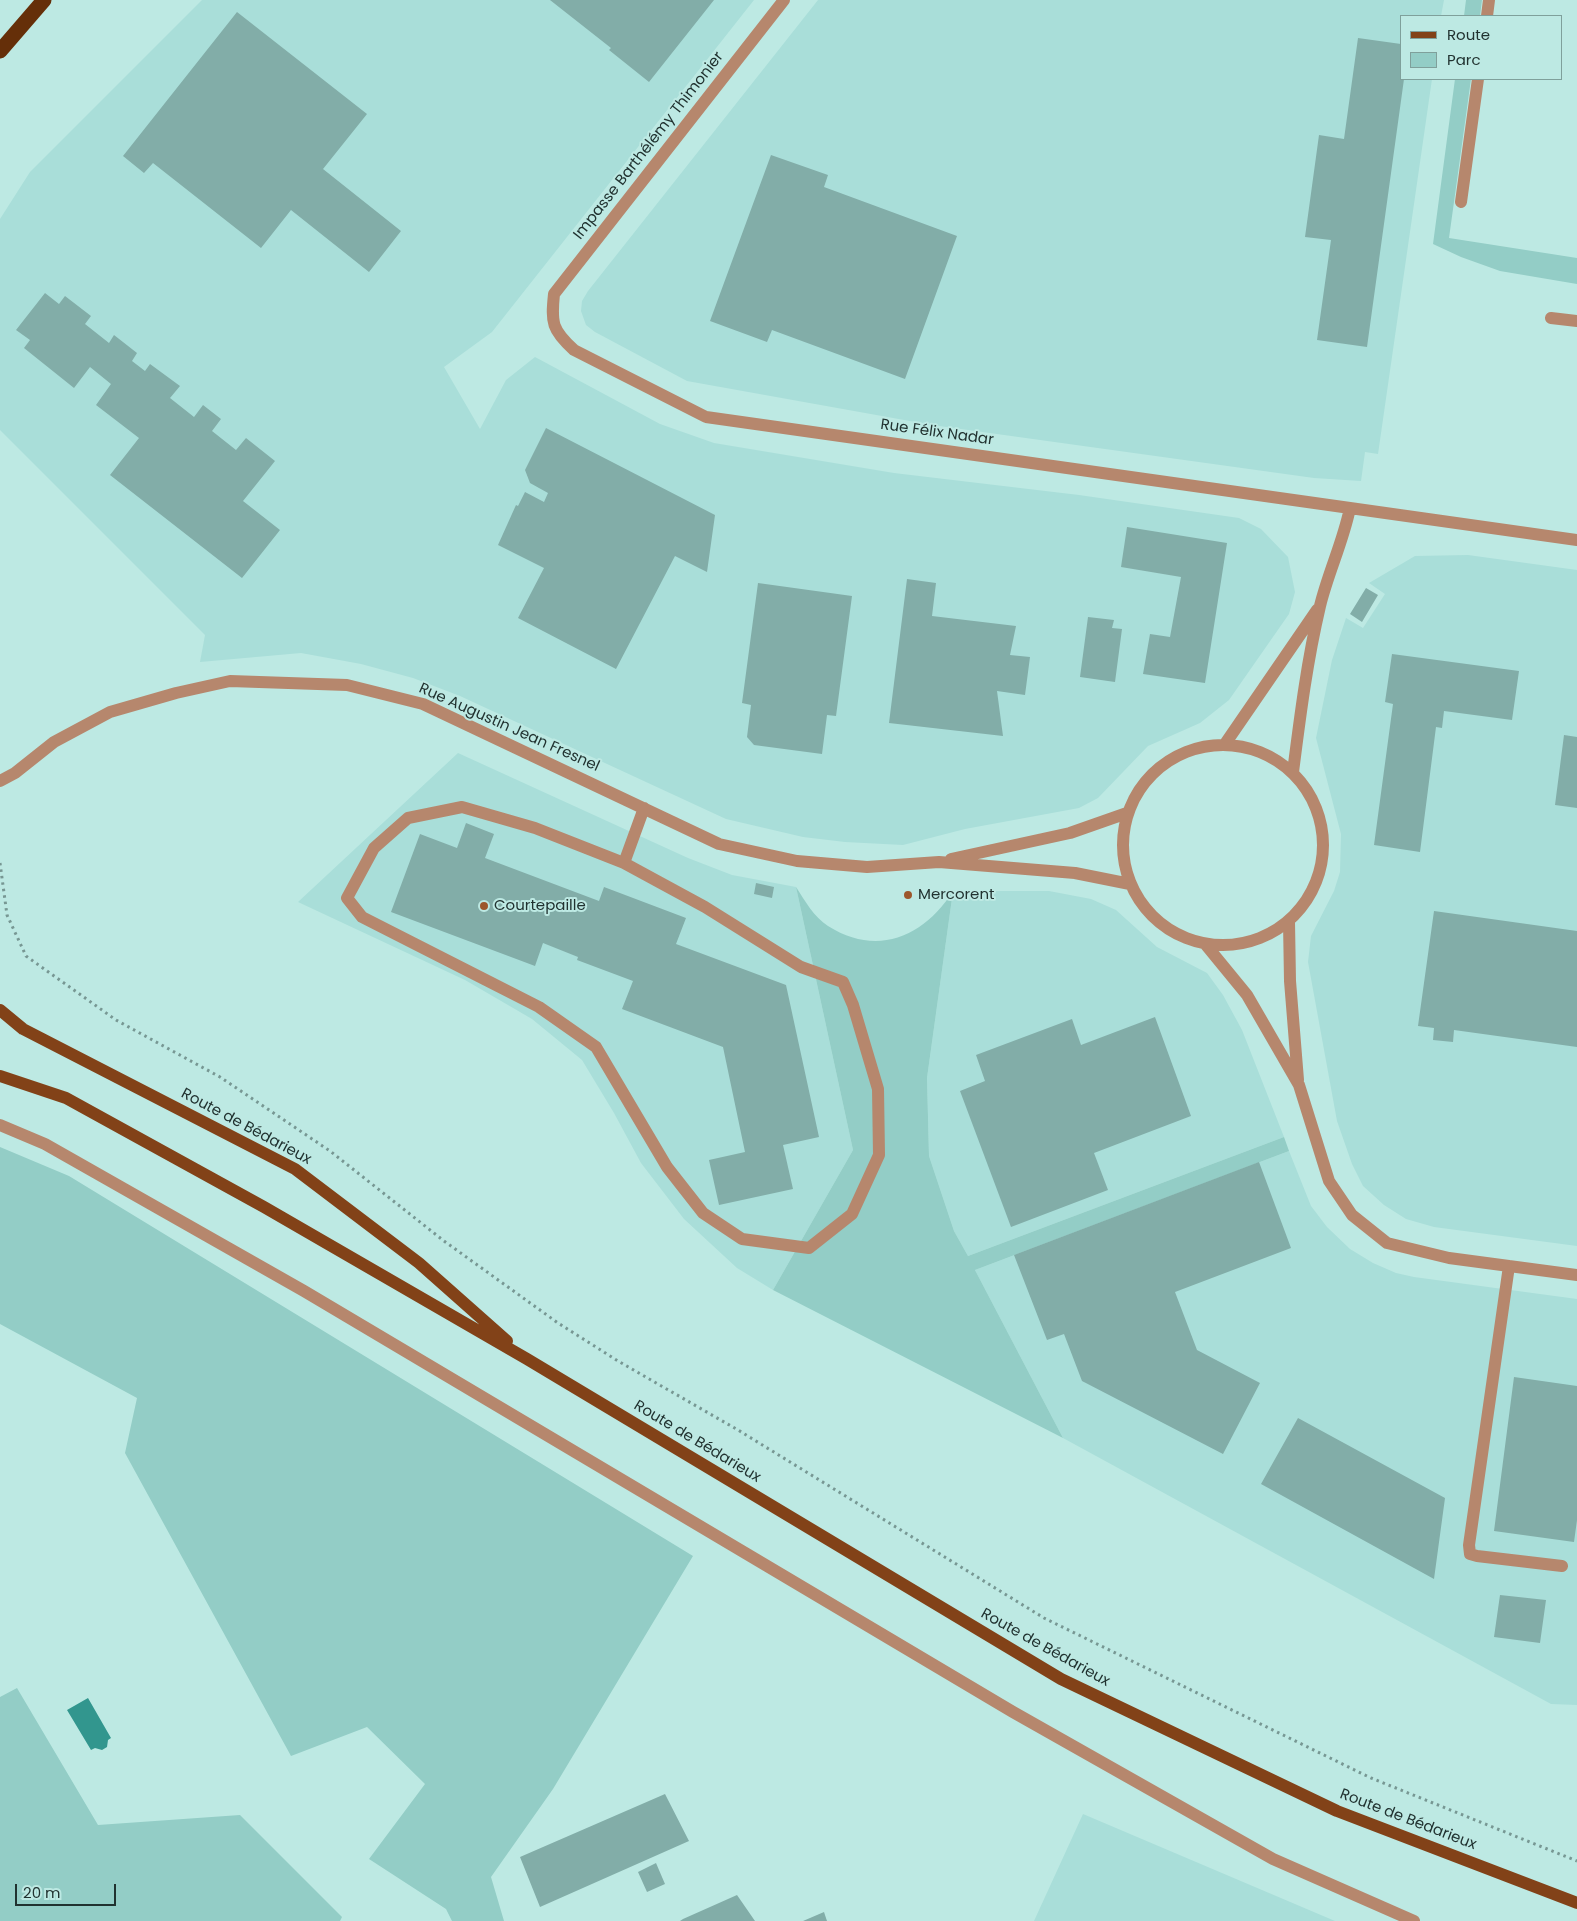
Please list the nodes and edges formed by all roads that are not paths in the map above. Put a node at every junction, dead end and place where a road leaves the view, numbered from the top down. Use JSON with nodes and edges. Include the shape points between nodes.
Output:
{"nodes":[{"id":1,"x":44,"y":0,"type":"edge"},
{"id":2,"x":784,"y":0,"type":"edge"},
{"id":3,"x":1489,"y":0,"type":"edge"},
{"id":4,"x":1487,"y":15,"type":"edge"},
{"id":5,"x":0,"y":51,"type":"edge"},
{"id":6,"x":1478,"y":80,"type":"edge"},
{"id":7,"x":1461,"y":202,"type":"dead end"},
{"id":8,"x":552,"y":317,"type":"joint"},
{"id":9,"x":1551,"y":318,"type":"dead end"},
{"id":10,"x":1577,"y":321,"type":"edge"},
{"id":11,"x":1350,"y":508,"type":"junction"},
{"id":12,"x":1577,"y":540,"type":"edge"},
{"id":13,"x":1320,"y":606,"type":"junction"},
{"id":14,"x":1225,"y":744,"type":"junction"},
{"id":15,"x":1293,"y":772,"type":"junction"},
{"id":16,"x":15,"y":774,"type":"junction"},
{"id":17,"x":0,"y":781,"type":"edge"},
{"id":18,"x":0,"y":793,"type":"edge"},
{"id":19,"x":644,"y":808,"type":"junction"},
{"id":20,"x":1127,"y":813,"type":"junction"},
{"id":21,"x":939,"y":862,"type":"junction"},
{"id":22,"x":624,"y":863,"type":"junction"},
{"id":23,"x":1130,"y":884,"type":"junction"},
{"id":24,"x":1289,"y":922,"type":"junction"},
{"id":25,"x":1206,"y":945,"type":"junction"},
{"id":26,"x":0,"y":1010,"type":"edge"},
{"id":27,"x":0,"y":1076,"type":"edge"},
{"id":28,"x":1299,"y":1085,"type":"junction"},
{"id":29,"x":0,"y":1126,"type":"edge"},
{"id":30,"x":1509,"y":1266,"type":"junction"},
{"id":31,"x":1577,"y":1275,"type":"edge"},
{"id":32,"x":528,"y":1359,"type":"junction"},
{"id":33,"x":1562,"y":1566,"type":"dead end"},
{"id":34,"x":1577,"y":1903,"type":"edge"},
{"id":35,"x":1414,"y":1921,"type":"edge"}],
"edges":[{"from":1,"to":5,"type":"highway"},
{"from":2,"to":8,"type":"street","name":"Impasse Barthélémy Thimonier","via":[[554,294]]},
{"from":3,"to":4,"type":"street"},
{"from":6,"to":7,"type":"street"},
{"from":8,"to":11,"type":"street","name":"Rue Félix Nadar","via":[[557,334],[574,350],[706,417]]},
{"from":9,"to":10,"type":"street"},
{"from":11,"to":12,"type":"street","name":"Rue Félix Nadar"},
{"from":11,"to":13,"type":"street"},
{"from":13,"to":14,"type":"street"},
{"from":13,"to":15,"type":"street","via":[[1300,713]]},
{"from":14,"to":15,"type":"street","via":[[1250,748],[1273,757]]},
{"from":14,"to":20,"type":"street","via":[[1193,748],[1165,762],[1142,785]]},
{"from":15,"to":24,"type":"street","via":[[1314,799],[1323,831],[1322,864],[1310,896]]},
{"from":16,"to":17,"type":"street","name":"Rue Augustin Jean Fresnel"},
{"from":16,"to":18,"type":"street","name":"Rue Augustin Jean Fresnel"},
{"from":16,"to":19,"type":"street","name":"Rue Augustin Jean Fresnel","via":[[54,742],[110,712],[176,693],[230,681],[347,685],[423,704]]},
{"from":19,"to":21,"type":"street","name":"Rue Augustin Jean Fresnel","via":[[719,844],[797,861],[867,867]]},
{"from":19,"to":22,"type":"street"},
{"from":20,"to":21,"type":"street","name":"Rue Augustin Jean Fresnel","via":[[1070,833]]},
{"from":20,"to":23,"type":"street","via":[[1124,861]]},
{"from":21,"to":23,"type":"street","name":"Rue Augustin Jean Fresnel","via":[[1075,873]]},
{"from":22,"to":22,"type":"street","via":[[535,828],[462,807],[408,818],[374,848],[347,898],[362,917],[539,1007],[596,1047],[668,1167],[703,1213],[742,1239],[809,1248],[852,1214],[879,1155],[878,1089],[843,982],[801,966],[705,907]]},
{"from":23,"to":25,"type":"street","via":[[1143,906],[1161,924],[1182,938]]},
{"from":24,"to":25,"type":"street","via":[[1264,937],[1245,943]]},
{"from":24,"to":28,"type":"street","via":[[1290,981]]},
{"from":25,"to":28,"type":"street","via":[[1247,995]]},
{"from":26,"to":32,"type":"main road","name":"Route de Bédarieux","via":[[23,1029],[296,1169],[419,1263]]},
{"from":27,"to":32,"type":"main road","name":"Route de Bédarieux","via":[[66,1098]]},
{"from":28,"to":30,"type":"street","via":[[1329,1180],[1352,1215],[1387,1243],[1449,1258]]},
{"from":29,"to":35,"type":"street","via":[[45,1144],[295,1286],[1021,1717],[1274,1858]]},
{"from":30,"to":31,"type":"street"},
{"from":30,"to":33,"type":"street","via":[[1476,1486],[1470,1554]]},
{"from":32,"to":34,"type":"main road","name":"Route de Bédarieux","via":[[1061,1679],[1337,1811]]}]}
